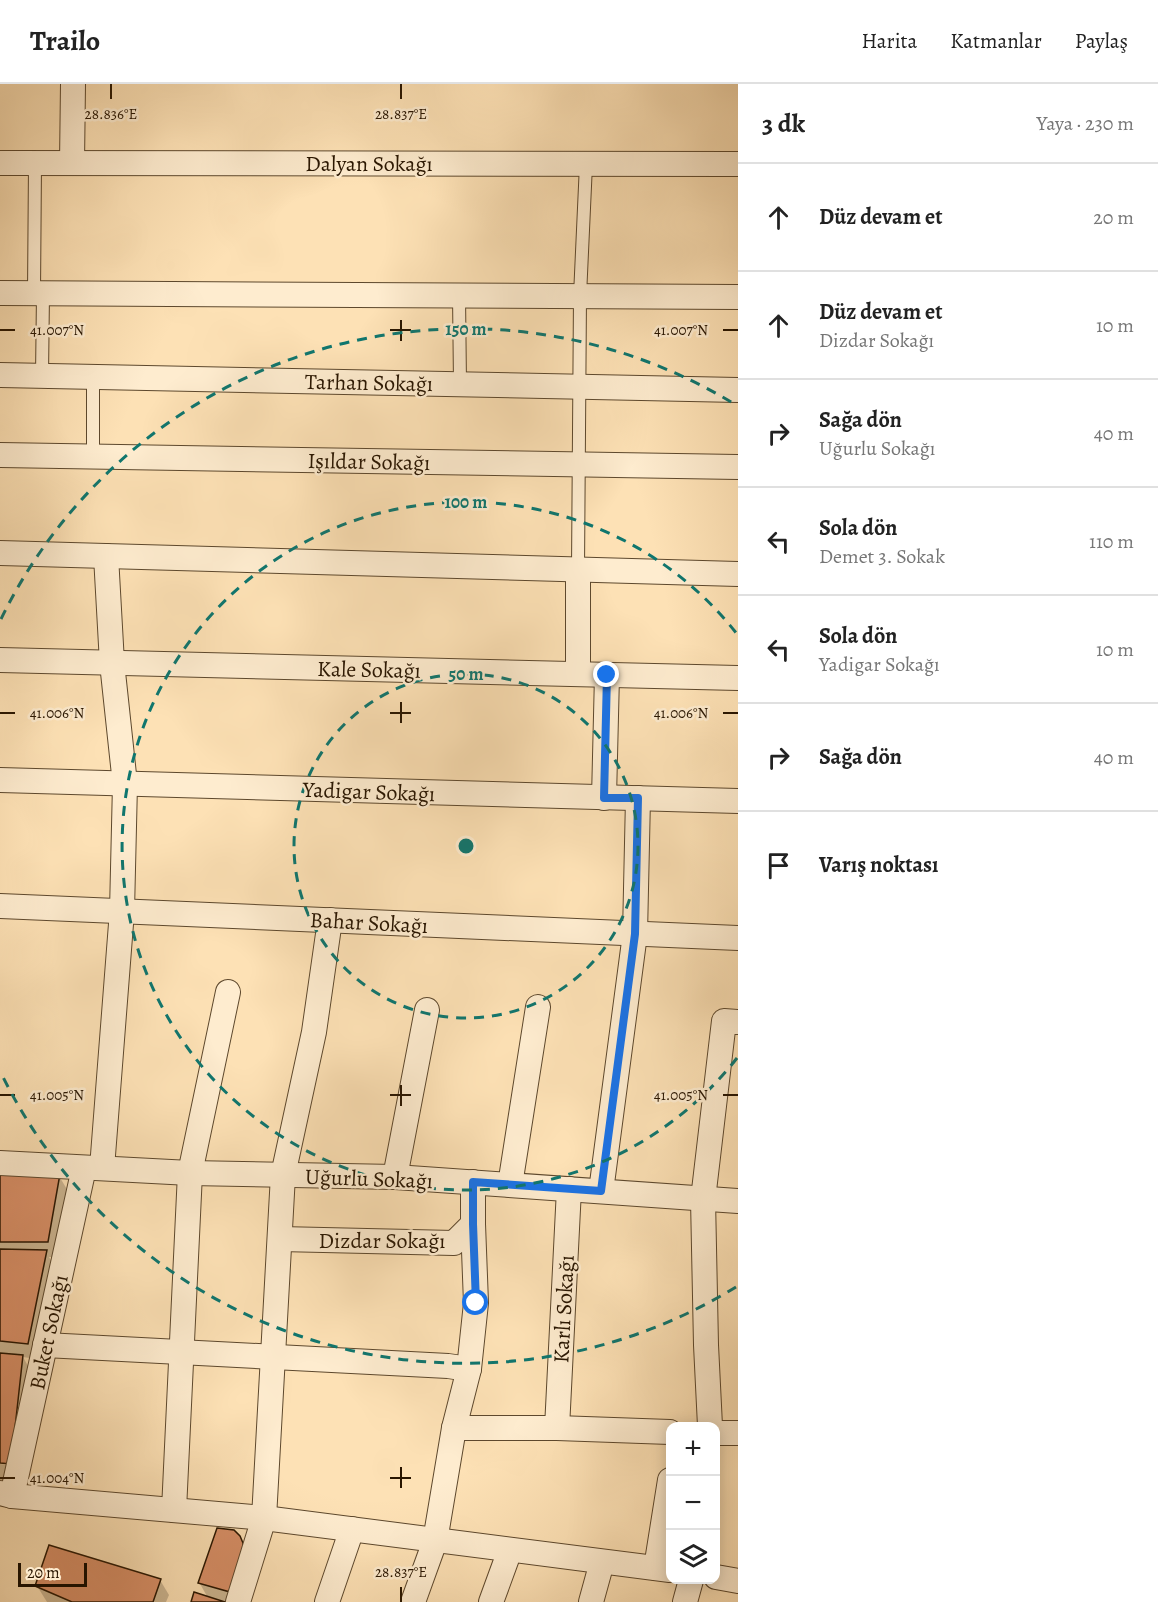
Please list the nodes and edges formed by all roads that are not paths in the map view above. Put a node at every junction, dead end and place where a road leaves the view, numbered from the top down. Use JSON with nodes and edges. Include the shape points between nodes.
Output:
{"nodes":[{"id":1,"x":73,"y":84,"type":"edge"},
{"id":2,"x":0,"y":163,"type":"edge"},
{"id":3,"x":35,"y":163,"type":"junction"},
{"id":4,"x":72,"y":163,"type":"junction"},
{"id":5,"x":586,"y":164,"type":"junction"},
{"id":6,"x":738,"y":164,"type":"edge"},
{"id":7,"x":0,"y":293,"type":"edge"},
{"id":8,"x":38,"y":293,"type":"junction"},
{"id":9,"x":459,"y":295,"type":"junction"},
{"id":10,"x":580,"y":296,"type":"junction"},
{"id":11,"x":738,"y":297,"type":"edge"},
{"id":12,"x":0,"y":375,"type":"edge"},
{"id":13,"x":42,"y":376,"type":"junction"},
{"id":14,"x":93,"y":377,"type":"junction"},
{"id":15,"x":460,"y":384,"type":"junction"},
{"id":16,"x":580,"y":387,"type":"junction"},
{"id":17,"x":738,"y":390,"type":"edge"},
{"id":18,"x":0,"y":455,"type":"edge"},
{"id":19,"x":93,"y":457,"type":"junction"},
{"id":20,"x":578,"y":465,"type":"junction"},
{"id":21,"x":738,"y":467,"type":"edge"},
{"id":22,"x":0,"y":553,"type":"edge"},
{"id":23,"x":106,"y":556,"type":"junction"},
{"id":24,"x":578,"y":569,"type":"junction"},
{"id":25,"x":738,"y":574,"type":"edge"},
{"id":26,"x":0,"y":660,"type":"edge"},
{"id":27,"x":112,"y":663,"type":"junction"},
{"id":28,"x":578,"y":674,"type":"junction"},
{"id":29,"x":607,"y":675,"type":"junction"},
{"id":30,"x":738,"y":678,"type":"edge"},
{"id":31,"x":0,"y":780,"type":"edge"},
{"id":32,"x":125,"y":784,"type":"junction"},
{"id":33,"x":604,"y":798,"type":"junction"},
{"id":34,"x":638,"y":798,"type":"junction"},
{"id":35,"x":738,"y":801,"type":"edge"},
{"id":36,"x":0,"y":906,"type":"edge"},
{"id":37,"x":122,"y":911,"type":"junction"},
{"id":38,"x":330,"y":920,"type":"junction"},
{"id":39,"x":635,"y":934,"type":"junction"},
{"id":40,"x":738,"y":938,"type":"edge"},
{"id":41,"x":228,"y":992,"type":"dead end"},
{"id":42,"x":538,"y":1007,"type":"dead end"},
{"id":43,"x":427,"y":1010,"type":"dead end"},
{"id":44,"x":731,"y":1022,"type":"edge"},
{"id":45,"x":0,"y":1163,"type":"edge"},
{"id":46,"x":93,"y":1168,"type":"junction"},
{"id":47,"x":190,"y":1173,"type":"junction"},
{"id":48,"x":284,"y":1175,"type":"junction"},
{"id":49,"x":395,"y":1178,"type":"junction"},
{"id":50,"x":473,"y":1182,"type":"junction"},
{"id":51,"x":510,"y":1185,"type":"junction"},
{"id":52,"x":569,"y":1189,"type":"junction"},
{"id":53,"x":601,"y":1191,"type":"junction"},
{"id":54,"x":703,"y":1198,"type":"junction"},
{"id":55,"x":738,"y":1201,"type":"edge"},
{"id":56,"x":473,"y":1224,"type":"junction"},
{"id":57,"x":280,"y":1239,"type":"junction"},
{"id":58,"x":45,"y":1345,"type":"junction"},
{"id":59,"x":182,"y":1353,"type":"junction"},
{"id":60,"x":273,"y":1356,"type":"junction"},
{"id":61,"x":470,"y":1369,"type":"junction"},
{"id":62,"x":710,"y":1422,"type":"edge"},
{"id":63,"x":454,"y":1428,"type":"junction"},
{"id":64,"x":557,"y":1428,"type":"junction"},
{"id":65,"x":666,"y":1432,"type":"edge"},
{"id":66,"x":720,"y":1433,"type":"edge"},
{"id":67,"x":738,"y":1433,"type":"edge"},
{"id":68,"x":6,"y":1494,"type":"edge"},
{"id":69,"x":174,"y":1510,"type":"junction"},
{"id":70,"x":264,"y":1518,"type":"junction"},
{"id":71,"x":352,"y":1529,"type":"junction"},
{"id":72,"x":666,"y":1530,"type":"edge"},
{"id":73,"x":435,"y":1540,"type":"junction"},
{"id":74,"x":510,"y":1550,"type":"junction"},
{"id":75,"x":602,"y":1562,"type":"junction"},
{"id":76,"x":663,"y":1569,"type":"edge"},
{"id":77,"x":720,"y":1578,"type":"edge"},
{"id":78,"x":738,"y":1581,"type":"edge"},
{"id":79,"x":690,"y":1584,"type":"edge"},
{"id":80,"x":238,"y":1602,"type":"edge"},
{"id":81,"x":327,"y":1602,"type":"edge"},
{"id":82,"x":413,"y":1602,"type":"edge"},
{"id":83,"x":491,"y":1602,"type":"edge"},
{"id":84,"x":591,"y":1602,"type":"edge"},
{"id":85,"x":685,"y":1602,"type":"edge"}],
"edges":[{"from":1,"to":4,"type":"street"},
{"from":2,"to":3,"type":"street","name":"Dalyan Sokağı"},
{"from":3,"to":4,"type":"street","name":"Dalyan Sokağı"},
{"from":3,"to":8,"type":"lane"},
{"from":4,"to":5,"type":"street","name":"Dalyan Sokağı"},
{"from":5,"to":6,"type":"street","name":"Dalyan Sokağı"},
{"from":5,"to":10,"type":"lane"},
{"from":7,"to":8,"type":"street"},
{"from":8,"to":9,"type":"street"},
{"from":8,"to":13,"type":"lane"},
{"from":9,"to":10,"type":"street"},
{"from":9,"to":15,"type":"lane"},
{"from":10,"to":11,"type":"street"},
{"from":10,"to":16,"type":"lane"},
{"from":12,"to":13,"type":"street","name":"Tarhan Sokağı"},
{"from":13,"to":14,"type":"street","name":"Tarhan Sokağı"},
{"from":14,"to":15,"type":"street","name":"Tarhan Sokağı"},
{"from":14,"to":19,"type":"lane"},
{"from":15,"to":16,"type":"street","name":"Tarhan Sokağı"},
{"from":16,"to":17,"type":"street","name":"Tarhan Sokağı"},
{"from":16,"to":20,"type":"lane"},
{"from":18,"to":19,"type":"street","name":"Işıldar Sokağı"},
{"from":19,"to":20,"type":"street","name":"Işıldar Sokağı"},
{"from":20,"to":21,"type":"street","name":"Işıldar Sokağı"},
{"from":20,"to":24,"type":"lane"},
{"from":22,"to":23,"type":"street"},
{"from":23,"to":24,"type":"street"},
{"from":23,"to":27,"type":"street","name":"Buket Sokağı"},
{"from":24,"to":25,"type":"street"},
{"from":24,"to":28,"type":"street"},
{"from":26,"to":27,"type":"street","name":"Kale Sokağı"},
{"from":27,"to":28,"type":"street","name":"Kale Sokağı"},
{"from":27,"to":32,"type":"street","name":"Buket Sokağı"},
{"from":28,"to":29,"type":"street","name":"Kale Sokağı"},
{"from":29,"to":30,"type":"street","name":"Kale Sokağı"},
{"from":29,"to":33,"type":"street"},
{"from":31,"to":32,"type":"street","name":"Yadigar Sokağı"},
{"from":32,"to":33,"type":"street","name":"Yadigar Sokağı"},
{"from":32,"to":37,"type":"street","name":"Buket Sokağı"},
{"from":33,"to":34,"type":"street","name":"Yadigar Sokağı"},
{"from":34,"to":35,"type":"street","name":"Yadigar Sokağı"},
{"from":34,"to":39,"type":"street"},
{"from":36,"to":37,"type":"street","name":"Bahar Sokağı"},
{"from":37,"to":38,"type":"street","name":"Bahar Sokağı"},
{"from":37,"to":46,"type":"street","name":"Buket Sokağı"},
{"from":38,"to":39,"type":"street","name":"Bahar Sokağı"},
{"from":38,"to":48,"type":"street","via":[[314,1032]]},
{"from":39,"to":40,"type":"street","name":"Bahar Sokağı"},
{"from":39,"to":53,"type":"street"},
{"from":41,"to":47,"type":"street"},
{"from":42,"to":51,"type":"street"},
{"from":43,"to":49,"type":"street"},
{"from":44,"to":54,"type":"street"},
{"from":45,"to":46,"type":"street","name":"Uğurlu Sokağı"},
{"from":46,"to":47,"type":"street","name":"Uğurlu Sokağı"},
{"from":46,"to":58,"type":"street","name":"Buket Sokağı"},
{"from":47,"to":48,"type":"street","name":"Uğurlu Sokağı"},
{"from":47,"to":59,"type":"street"},
{"from":48,"to":49,"type":"street","name":"Uğurlu Sokağı"},
{"from":48,"to":57,"type":"street"},
{"from":49,"to":50,"type":"street","name":"Uğurlu Sokağı"},
{"from":50,"to":51,"type":"street","name":"Uğurlu Sokağı"},
{"from":50,"to":56,"type":"street","name":"Dizdar Sokağı"},
{"from":51,"to":52,"type":"street","name":"Uğurlu Sokağı"},
{"from":52,"to":53,"type":"street","name":"Uğurlu Sokağı"},
{"from":52,"to":64,"type":"street","name":"Karlı Sokağı"},
{"from":53,"to":54,"type":"street","name":"Uğurlu Sokağı"},
{"from":54,"to":55,"type":"street","name":"Uğurlu Sokağı"},
{"from":54,"to":62,"type":"street"},
{"from":56,"to":57,"type":"street","name":"Dizdar Sokağı","via":[[454,1242]]},
{"from":56,"to":61,"type":"street","via":[[476,1303]]},
{"from":57,"to":60,"type":"street"},
{"from":58,"to":59,"type":"street"},
{"from":58,"to":68,"type":"street","name":"Buket Sokağı"},
{"from":59,"to":60,"type":"street"},
{"from":59,"to":69,"type":"street"},
{"from":60,"to":61,"type":"street"},
{"from":60,"to":70,"type":"street"},
{"from":61,"to":63,"type":"street"},
{"from":63,"to":64,"type":"street"},
{"from":63,"to":73,"type":"street"},
{"from":64,"to":65,"type":"street"},
{"from":66,"to":67,"type":"street"},
{"from":68,"to":69,"type":"street"},
{"from":69,"to":70,"type":"street"},
{"from":70,"to":71,"type":"street"},
{"from":70,"to":80,"type":"street"},
{"from":71,"to":73,"type":"street"},
{"from":71,"to":81,"type":"street"},
{"from":72,"to":76,"type":"street"},
{"from":73,"to":74,"type":"street"},
{"from":73,"to":82,"type":"street"},
{"from":74,"to":75,"type":"street"},
{"from":74,"to":83,"type":"street"},
{"from":75,"to":76,"type":"street"},
{"from":75,"to":84,"type":"street"},
{"from":77,"to":78,"type":"street"},
{"from":79,"to":85,"type":"street"}]}
